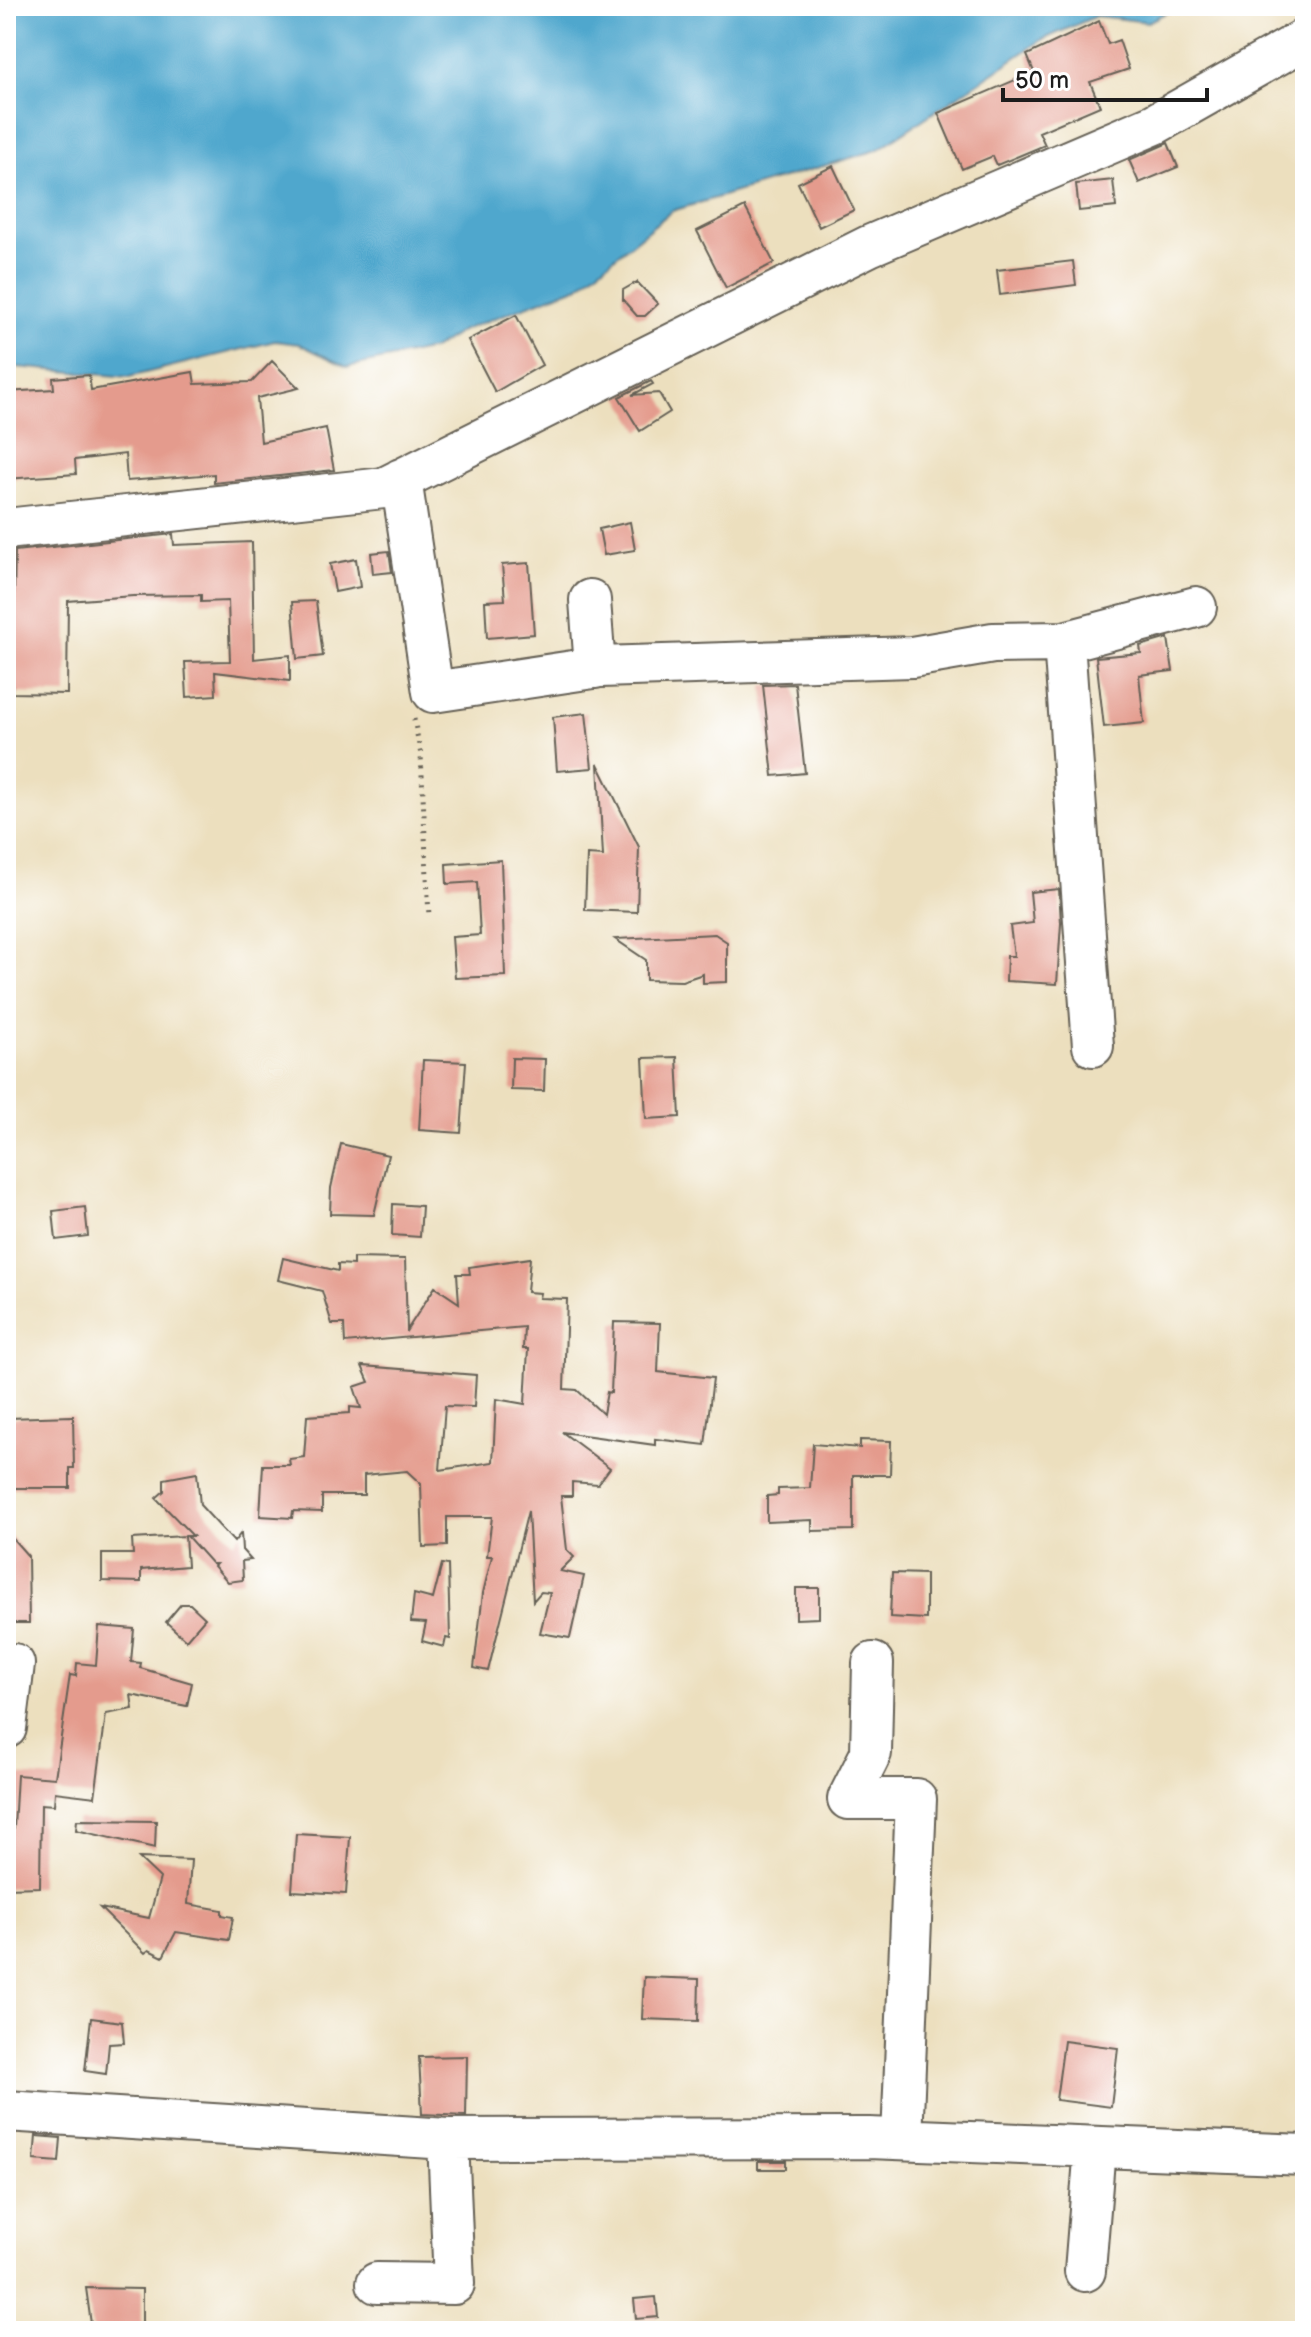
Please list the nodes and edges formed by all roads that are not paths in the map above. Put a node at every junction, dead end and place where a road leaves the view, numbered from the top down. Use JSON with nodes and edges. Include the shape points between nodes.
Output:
{"nodes":[{"id":1,"x":1305,"y":39,"type":"edge"},
{"id":2,"x":401,"y":479,"type":"junction"},
{"id":3,"x":6,"y":529,"type":"edge"},
{"id":4,"x":590,"y":600,"type":"dead end"},
{"id":5,"x":1196,"y":607,"type":"dead end"},
{"id":6,"x":1064,"y":642,"type":"junction"},
{"id":7,"x":595,"y":668,"type":"junction"},
{"id":8,"x":1093,"y":1046,"type":"dead end"},
{"id":9,"x":873,"y":1663,"type":"dead end"},
{"id":10,"x":14,"y":1664,"type":"dead end"},
{"id":11,"x":7,"y":1716,"type":"edge"},
{"id":12,"x":6,"y":2111,"type":"edge"},
{"id":13,"x":448,"y":2139,"type":"junction"},
{"id":14,"x":902,"y":2139,"type":"junction"},
{"id":15,"x":1095,"y":2147,"type":"junction"},
{"id":16,"x":1305,"y":2155,"type":"edge"},
{"id":17,"x":1085,"y":2271,"type":"dead end"},
{"id":18,"x":377,"y":2283,"type":"dead end"}],
"edges":[{"from":1,"to":2,"type":"street","via":[[1155,124],[869,246]]},
{"from":2,"to":3,"type":"street","via":[[384,488]]},
{"from":2,"to":7,"type":"street","via":[[433,692]]},
{"from":4,"to":7,"type":"street"},
{"from":5,"to":6,"type":"street"},
{"from":6,"to":7,"type":"street","via":[[993,643],[912,657]]},
{"from":6,"to":8,"type":"street"},
{"from":9,"to":14,"type":"street","via":[[871,1753],[848,1799],[916,1799]]},
{"from":10,"to":11,"type":"street"},
{"from":12,"to":13,"type":"street"},
{"from":13,"to":14,"type":"street"},
{"from":13,"to":18,"type":"street","via":[[454,2284]]},
{"from":14,"to":15,"type":"street"},
{"from":15,"to":16,"type":"street"},
{"from":15,"to":17,"type":"street"}]}
